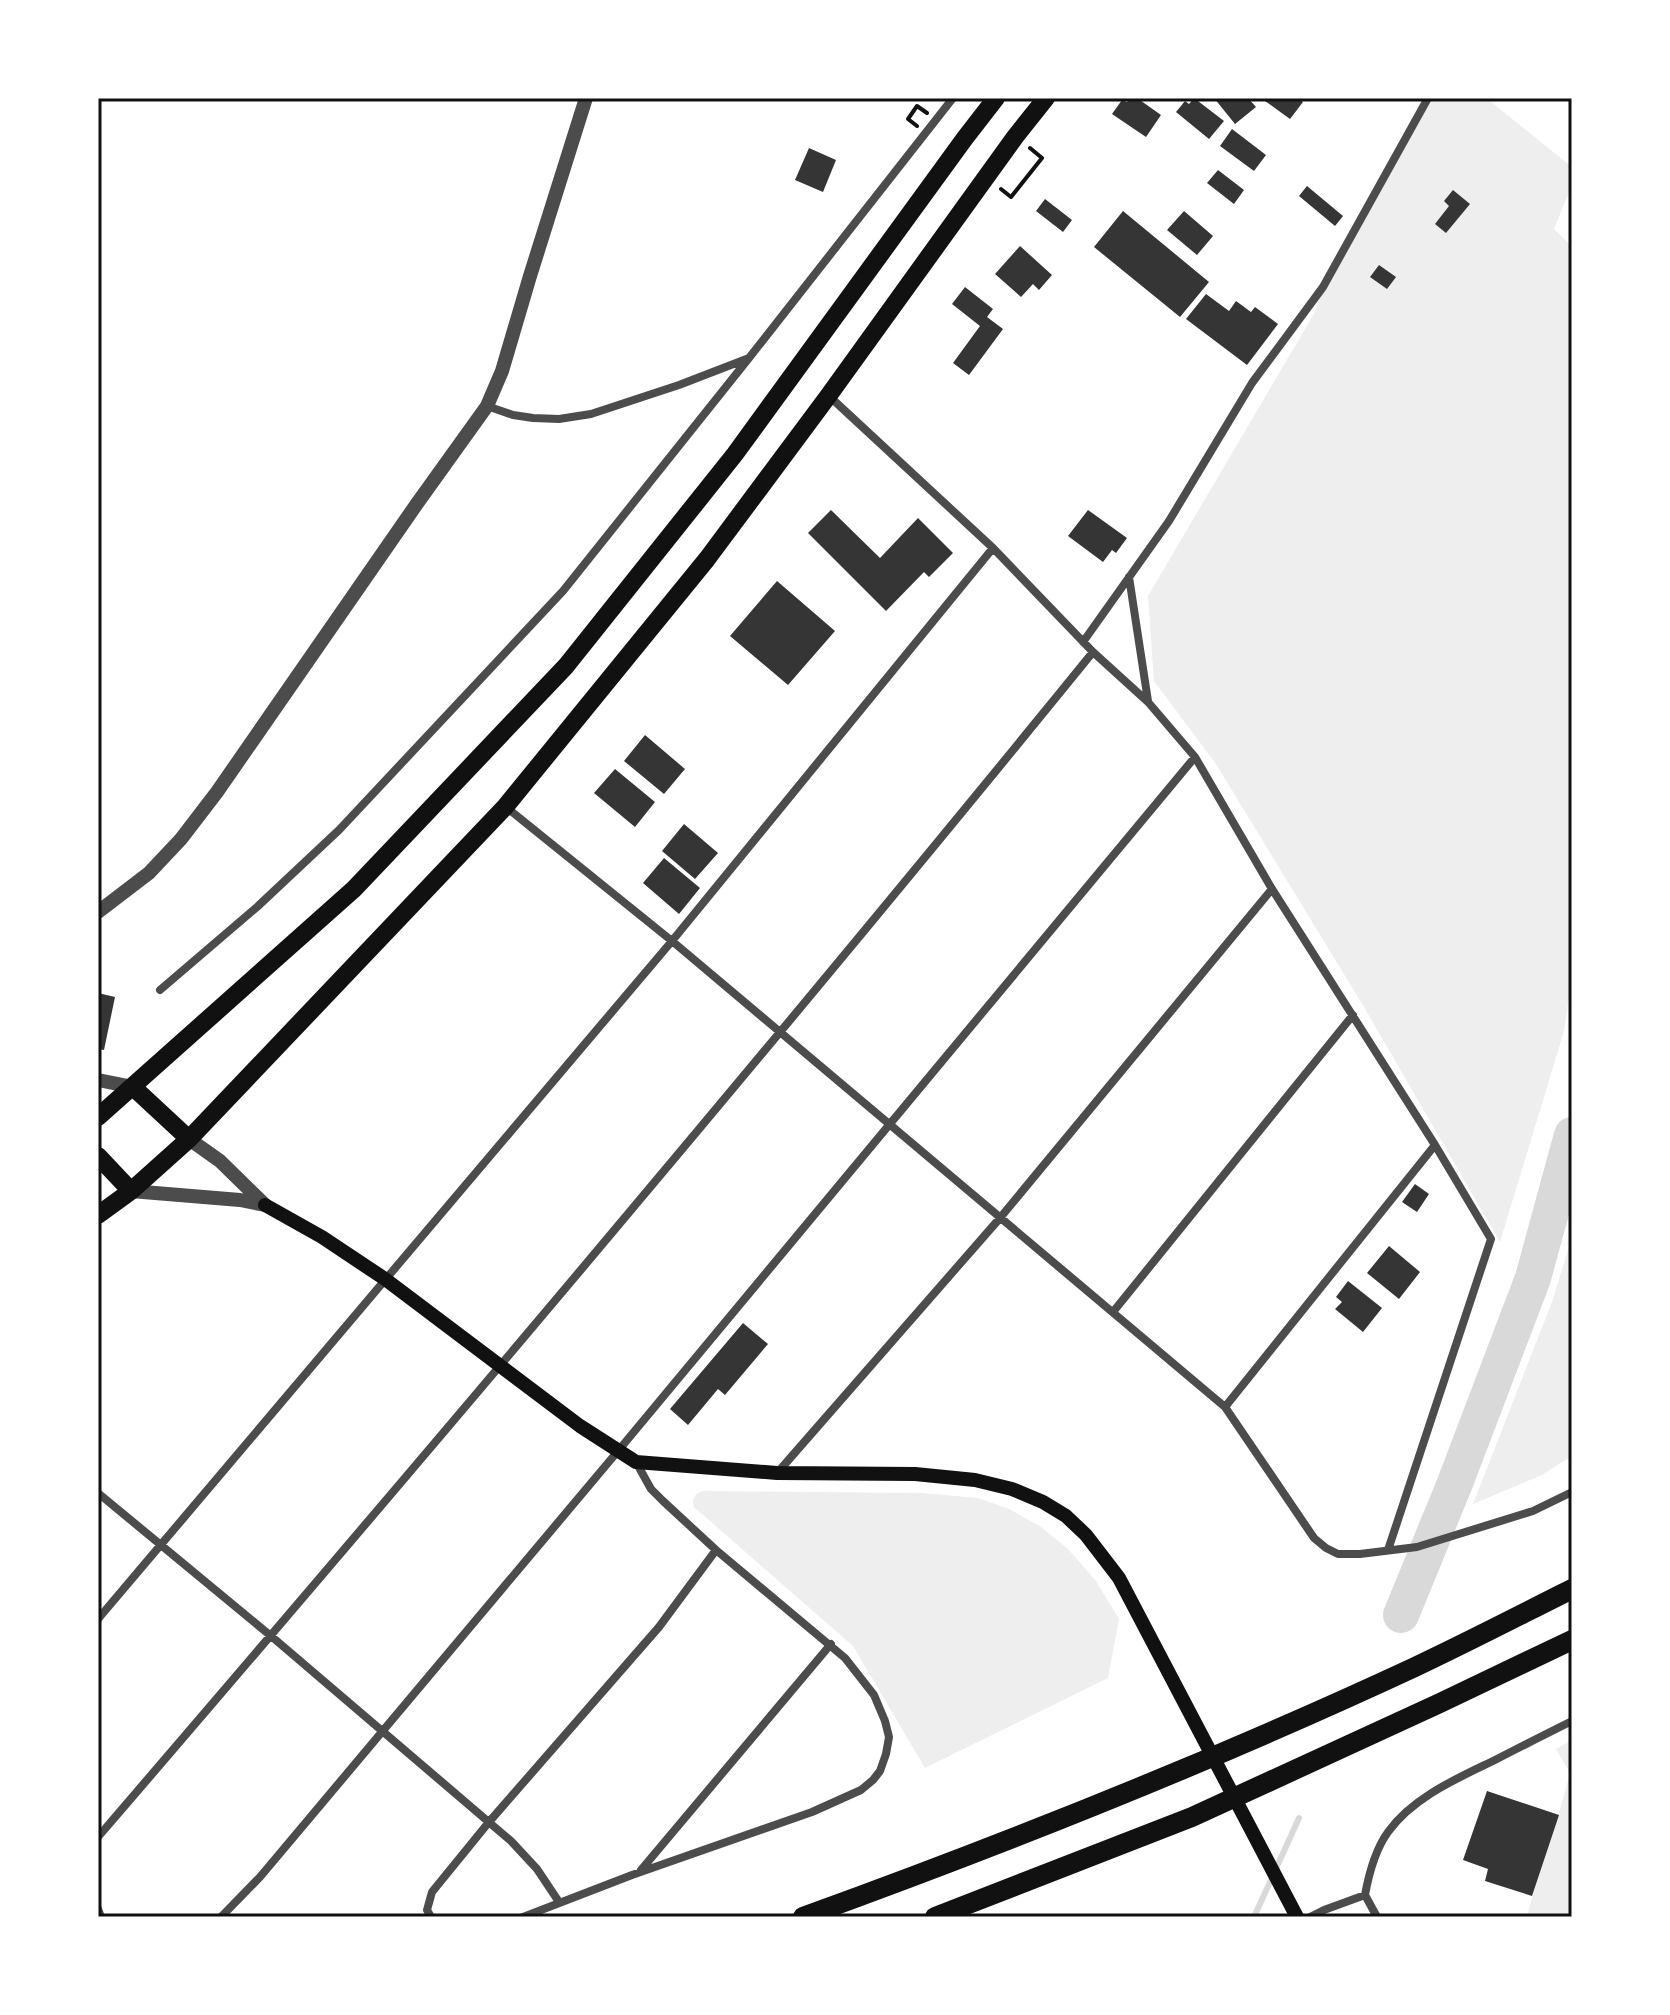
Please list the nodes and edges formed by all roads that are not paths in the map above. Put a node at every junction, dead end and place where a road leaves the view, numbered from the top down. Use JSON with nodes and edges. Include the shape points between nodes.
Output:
{"nodes":[{"id":1,"x":586,"y":98,"type":"edge"},
{"id":2,"x":953,"y":98,"type":"edge"},
{"id":3,"x":996,"y":98,"type":"edge"},
{"id":4,"x":1046,"y":98,"type":"edge"},
{"id":5,"x":1428,"y":98,"type":"edge"},
{"id":6,"x":749,"y":358,"type":"junction"},
{"id":7,"x":829,"y":395,"type":"junction"},
{"id":8,"x":487,"y":406,"type":"junction"},
{"id":9,"x":993,"y":548,"type":"junction"},
{"id":10,"x":1129,"y":577,"type":"junction"},
{"id":11,"x":1083,"y":642,"type":"junction"},
{"id":12,"x":1093,"y":652,"type":"junction"},
{"id":13,"x":1148,"y":702,"type":"junction"},
{"id":14,"x":1195,"y":757,"type":"junction"},
{"id":15,"x":505,"y":807,"type":"junction"},
{"id":16,"x":1272,"y":889,"type":"junction"},
{"id":17,"x":98,"y":912,"type":"edge"},
{"id":18,"x":672,"y":941,"type":"junction"},
{"id":19,"x":160,"y":990,"type":"dead end"},
{"id":20,"x":1353,"y":1015,"type":"junction"},
{"id":21,"x":779,"y":1033,"type":"junction"},
{"id":22,"x":98,"y":1080,"type":"edge"},
{"id":23,"x":133,"y":1087,"type":"junction"},
{"id":24,"x":98,"y":1117,"type":"edge"},
{"id":25,"x":890,"y":1125,"type":"junction"},
{"id":26,"x":189,"y":1139,"type":"junction"},
{"id":27,"x":1435,"y":1145,"type":"junction"},
{"id":28,"x":98,"y":1156,"type":"edge"},
{"id":29,"x":131,"y":1191,"type":"junction"},
{"id":30,"x":265,"y":1205,"type":"junction"},
{"id":31,"x":98,"y":1215,"type":"edge"},
{"id":32,"x":1000,"y":1218,"type":"junction"},
{"id":33,"x":385,"y":1279,"type":"junction"},
{"id":34,"x":1113,"y":1312,"type":"junction"},
{"id":35,"x":499,"y":1365,"type":"junction"},
{"id":36,"x":1225,"y":1407,"type":"junction"},
{"id":37,"x":618,"y":1451,"type":"junction"},
{"id":38,"x":636,"y":1462,"type":"junction"},
{"id":39,"x":777,"y":1473,"type":"junction"},
{"id":40,"x":1572,"y":1492,"type":"edge"},
{"id":41,"x":98,"y":1493,"type":"edge"},
{"id":42,"x":161,"y":1545,"type":"junction"},
{"id":43,"x":716,"y":1550,"type":"junction"},
{"id":44,"x":1388,"y":1550,"type":"junction"},
{"id":45,"x":1572,"y":1589,"type":"edge"},
{"id":46,"x":98,"y":1619,"type":"edge"},
{"id":47,"x":271,"y":1636,"type":"junction"},
{"id":48,"x":1572,"y":1640,"type":"edge"},
{"id":49,"x":831,"y":1644,"type":"junction"},
{"id":50,"x":1572,"y":1721,"type":"edge"},
{"id":51,"x":382,"y":1731,"type":"junction"},
{"id":52,"x":489,"y":1822,"type":"junction"},
{"id":53,"x":98,"y":1837,"type":"edge"},
{"id":54,"x":639,"y":1873,"type":"junction"},
{"id":55,"x":1365,"y":1895,"type":"junction"},
{"id":56,"x":559,"y":1902,"type":"junction"},
{"id":57,"x":98,"y":1909,"type":"edge"},
{"id":58,"x":101,"y":1917,"type":"edge"},
{"id":59,"x":221,"y":1917,"type":"edge"},
{"id":60,"x":431,"y":1917,"type":"edge"},
{"id":61,"x":523,"y":1917,"type":"edge"},
{"id":62,"x":803,"y":1917,"type":"edge"},
{"id":63,"x":935,"y":1917,"type":"edge"},
{"id":64,"x":1297,"y":1917,"type":"edge"},
{"id":65,"x":1310,"y":1917,"type":"edge"},
{"id":66,"x":1377,"y":1917,"type":"edge"}],
"edges":[{"from":1,"to":8,"type":"street"},
{"from":2,"to":6,"type":"street"},
{"from":3,"to":23,"type":"highway","via":[[735,454],[566,666],[354,889]]},
{"from":4,"to":7,"type":"highway"},
{"from":5,"to":10,"type":"street","via":[[1323,287],[1252,383]]},
{"from":6,"to":8,"type":"street","via":[[591,414],[533,418]]},
{"from":6,"to":19,"type":"street","via":[[552,602],[339,830]]},
{"from":7,"to":9,"type":"street"},
{"from":7,"to":15,"type":"highway","via":[[707,559]]},
{"from":8,"to":17,"type":"street","via":[[181,839],[149,873]]},
{"from":9,"to":11,"type":"street"},
{"from":9,"to":18,"type":"street"},
{"from":10,"to":11,"type":"street"},
{"from":10,"to":13,"type":"street"},
{"from":11,"to":12,"type":"street"},
{"from":12,"to":13,"type":"street"},
{"from":12,"to":21,"type":"street"},
{"from":13,"to":14,"type":"street"},
{"from":14,"to":16,"type":"street"},
{"from":14,"to":25,"type":"street"},
{"from":15,"to":18,"type":"street"},
{"from":15,"to":26,"type":"highway"},
{"from":16,"to":20,"type":"street"},
{"from":16,"to":32,"type":"street"},
{"from":18,"to":21,"type":"street"},
{"from":18,"to":33,"type":"street"},
{"from":20,"to":27,"type":"street"},
{"from":20,"to":34,"type":"street"},
{"from":21,"to":25,"type":"street"},
{"from":21,"to":35,"type":"street"},
{"from":22,"to":23,"type":"street"},
{"from":23,"to":24,"type":"highway"},
{"from":23,"to":26,"type":"highway"},
{"from":25,"to":32,"type":"street"},
{"from":25,"to":37,"type":"street"},
{"from":26,"to":29,"type":"highway"},
{"from":26,"to":30,"type":"street"},
{"from":27,"to":36,"type":"street"},
{"from":27,"to":44,"type":"street","via":[[1491,1239]]},
{"from":28,"to":29,"type":"highway"},
{"from":29,"to":30,"type":"street"},
{"from":29,"to":31,"type":"highway"},
{"from":30,"to":33,"type":"main road"},
{"from":32,"to":34,"type":"street"},
{"from":32,"to":39,"type":"street"},
{"from":33,"to":35,"type":"main road"},
{"from":33,"to":42,"type":"street"},
{"from":34,"to":36,"type":"street"},
{"from":35,"to":37,"type":"main road"},
{"from":35,"to":47,"type":"street"},
{"from":36,"to":44,"type":"street","via":[[1314,1538],[1338,1554]]},
{"from":37,"to":38,"type":"main road"},
{"from":37,"to":51,"type":"street"},
{"from":38,"to":39,"type":"main road"},
{"from":38,"to":43,"type":"street","via":[[651,1489]]},
{"from":39,"to":64,"type":"main road","via":[[975,1480],[1012,1489],[1066,1516],[1119,1578]]},
{"from":40,"to":44,"type":"street","via":[[1533,1511],[1417,1547]]},
{"from":41,"to":42,"type":"street"},
{"from":42,"to":46,"type":"street"},
{"from":42,"to":47,"type":"street"},
{"from":43,"to":49,"type":"street"},
{"from":43,"to":52,"type":"street","via":[[659,1627]]},
{"from":45,"to":62,"type":"highway","via":[[1416,1667],[1189,1767]]},
{"from":47,"to":51,"type":"street"},
{"from":47,"to":53,"type":"street"},
{"from":48,"to":63,"type":"highway","via":[[1192,1817]]},
{"from":49,"to":54,"type":"street"},
{"from":49,"to":54,"type":"street","via":[[874,1695],[885,1721],[886,1754],[873,1780],[812,1812]]},
{"from":50,"to":55,"type":"street","via":[[1462,1776],[1402,1816],[1378,1848]]},
{"from":51,"to":52,"type":"street"},
{"from":51,"to":59,"type":"street"},
{"from":52,"to":56,"type":"street","via":[[537,1869]]},
{"from":52,"to":60,"type":"street","via":[[432,1892],[427,1910]]},
{"from":54,"to":56,"type":"street"},
{"from":55,"to":65,"type":"street"},
{"from":55,"to":66,"type":"street"},
{"from":56,"to":61,"type":"street"},
{"from":57,"to":58,"type":"street"}]}
